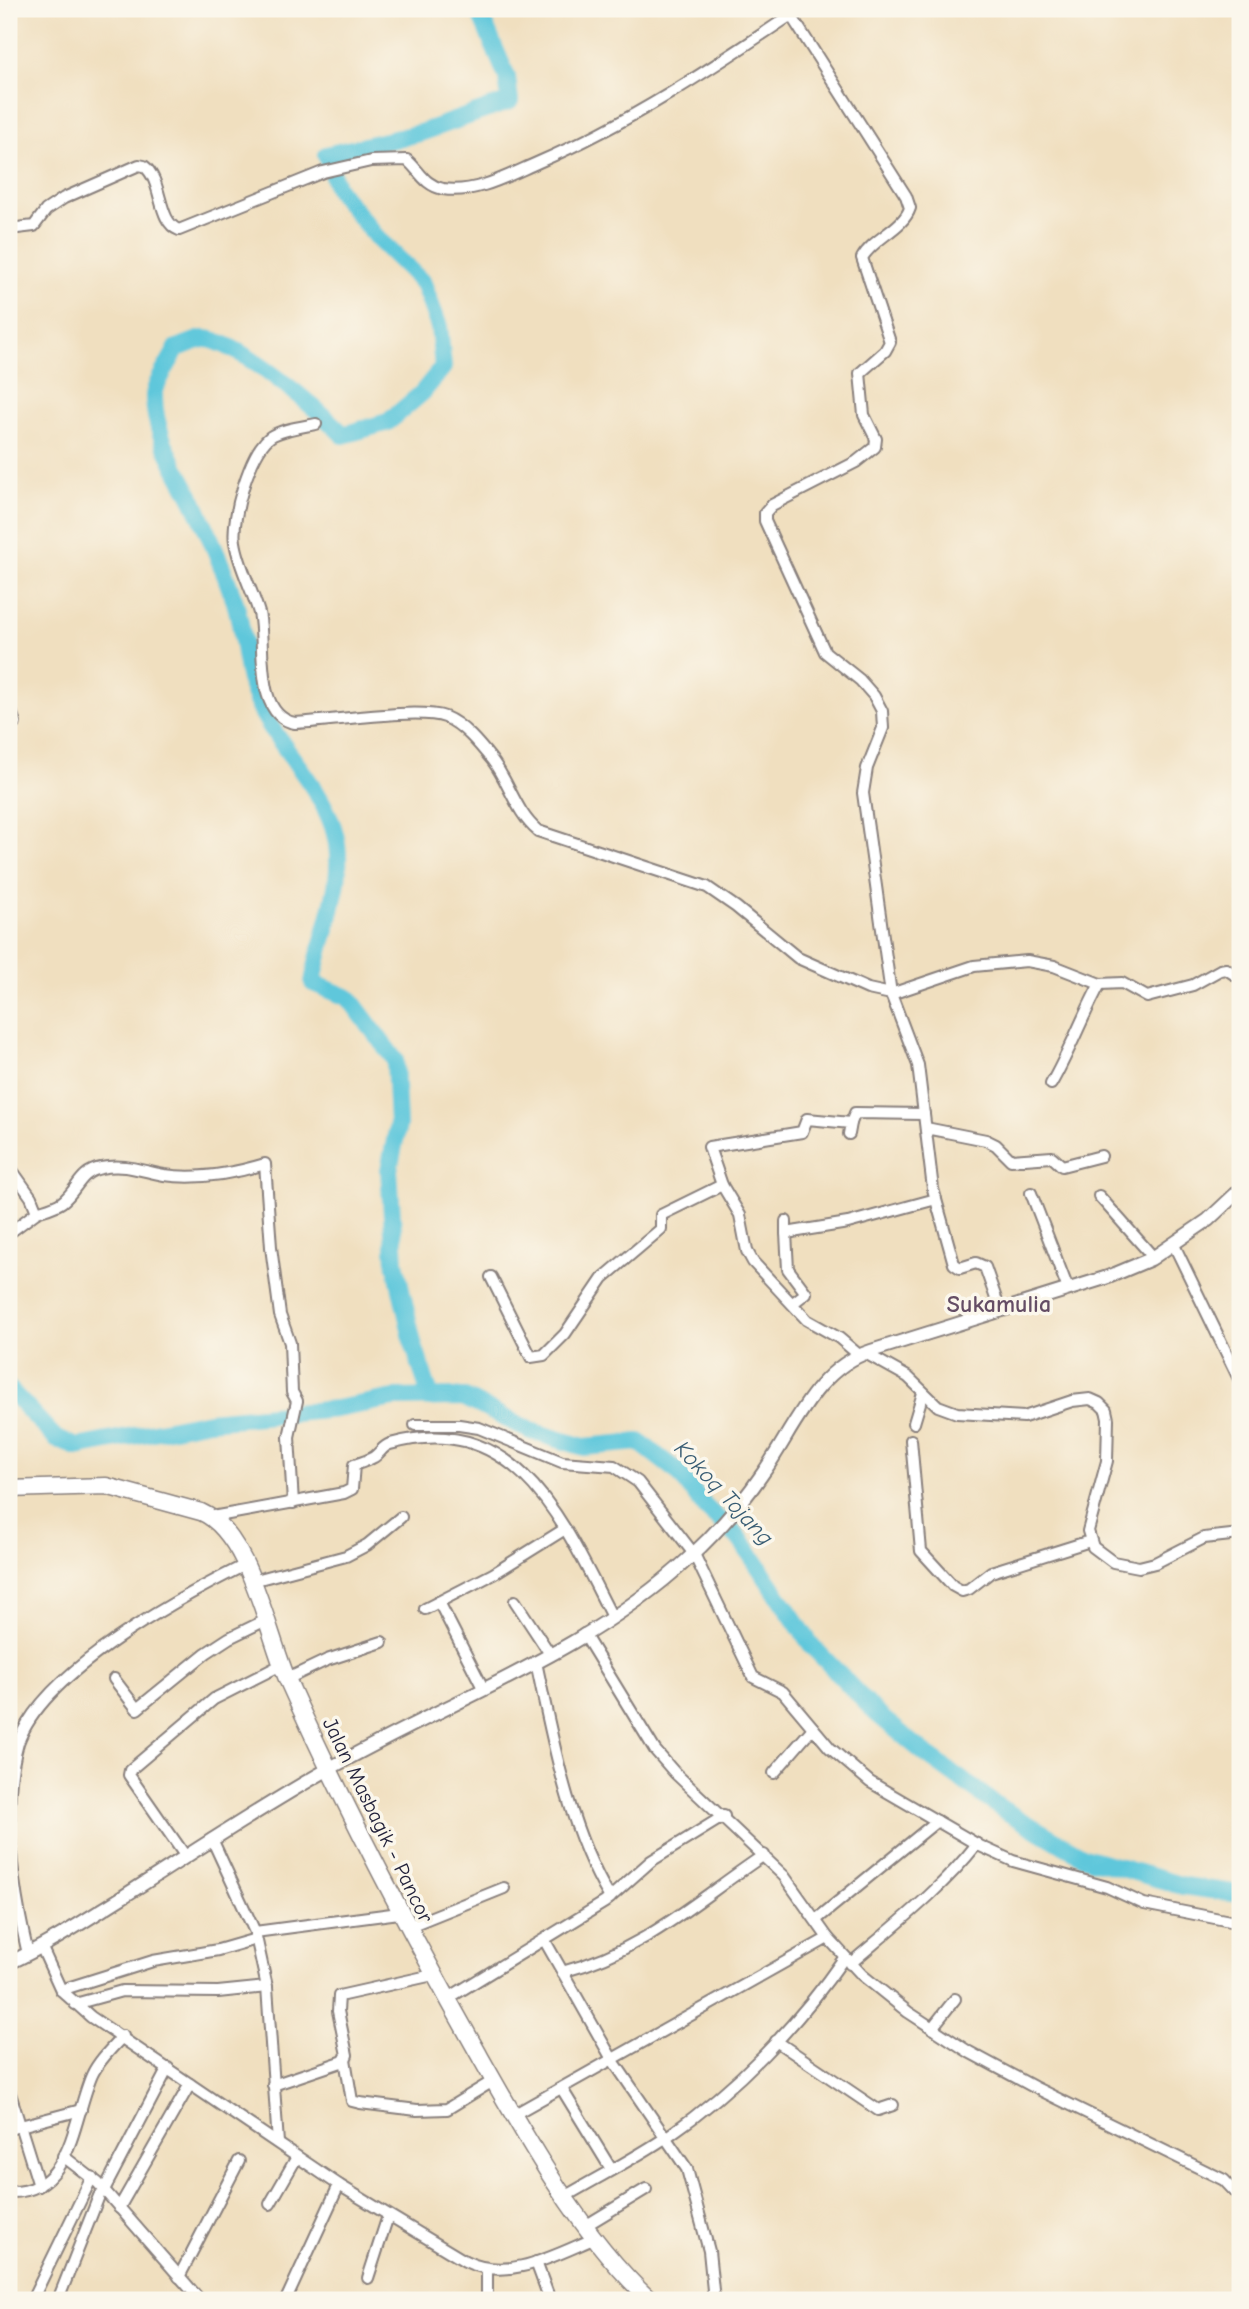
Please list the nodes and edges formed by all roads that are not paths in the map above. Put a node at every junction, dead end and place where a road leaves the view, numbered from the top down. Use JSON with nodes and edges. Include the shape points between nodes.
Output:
{"nodes":[{"id":1,"x":806,"y":9,"type":"edge"},
{"id":2,"x":790,"y":13,"type":"edge"},
{"id":3,"x":9,"y":229,"type":"edge"},
{"id":4,"x":316,"y":424,"type":"dead end"},
{"id":5,"x":9,"y":705,"type":"edge"},
{"id":6,"x":15,"y":723,"type":"dead end"},
{"id":7,"x":1240,"y":978,"type":"edge"},
{"id":8,"x":1100,"y":984,"type":"junction"},
{"id":9,"x":891,"y":993,"type":"junction"},
{"id":10,"x":1051,"y":1084,"type":"dead end"},
{"id":11,"x":924,"y":1114,"type":"junction"},
{"id":12,"x":926,"y":1128,"type":"junction"},
{"id":13,"x":1101,"y":1156,"type":"dead end"},
{"id":14,"x":9,"y":1166,"type":"edge"},
{"id":15,"x":722,"y":1185,"type":"junction"},
{"id":16,"x":1240,"y":1190,"type":"edge"},
{"id":17,"x":1031,"y":1193,"type":"dead end"},
{"id":18,"x":1099,"y":1196,"type":"dead end"},
{"id":19,"x":936,"y":1199,"type":"junction"},
{"id":20,"x":37,"y":1212,"type":"junction"},
{"id":21,"x":9,"y":1233,"type":"edge"},
{"id":22,"x":1174,"y":1245,"type":"junction"},
{"id":23,"x":1154,"y":1258,"type":"junction"},
{"id":24,"x":491,"y":1277,"type":"dead end"},
{"id":25,"x":1068,"y":1290,"type":"junction"},
{"id":26,"x":793,"y":1303,"type":"junction"},
{"id":27,"x":1000,"y":1310,"type":"junction"},
{"id":28,"x":862,"y":1354,"type":"junction"},
{"id":29,"x":1240,"y":1381,"type":"edge"},
{"id":30,"x":923,"y":1393,"type":"junction"},
{"id":31,"x":914,"y":1423,"type":"dead end"},
{"id":32,"x":415,"y":1425,"type":"dead end"},
{"id":33,"x":911,"y":1440,"type":"dead end"},
{"id":34,"x":9,"y":1489,"type":"edge"},
{"id":35,"x":293,"y":1503,"type":"junction"},
{"id":36,"x":212,"y":1517,"type":"junction"},
{"id":37,"x":401,"y":1517,"type":"dead end"},
{"id":38,"x":565,"y":1530,"type":"junction"},
{"id":39,"x":1240,"y":1534,"type":"edge"},
{"id":40,"x":1090,"y":1541,"type":"junction"},
{"id":41,"x":694,"y":1553,"type":"junction"},
{"id":42,"x":245,"y":1565,"type":"junction"},
{"id":43,"x":252,"y":1581,"type":"junction"},
{"id":44,"x":515,"y":1601,"type":"dead end"},
{"id":45,"x":439,"y":1602,"type":"junction"},
{"id":46,"x":425,"y":1609,"type":"dead end"},
{"id":47,"x":612,"y":1617,"type":"junction"},
{"id":48,"x":264,"y":1621,"type":"junction"},
{"id":49,"x":584,"y":1634,"type":"junction"},
{"id":50,"x":382,"y":1643,"type":"dead end"},
{"id":51,"x":550,"y":1654,"type":"junction"},
{"id":52,"x":536,"y":1662,"type":"junction"},
{"id":53,"x":284,"y":1672,"type":"junction"},
{"id":54,"x":114,"y":1679,"type":"dead end"},
{"id":55,"x":483,"y":1688,"type":"junction"},
{"id":56,"x":810,"y":1731,"type":"junction"},
{"id":57,"x":329,"y":1769,"type":"junction"},
{"id":58,"x":775,"y":1773,"type":"dead end"},
{"id":59,"x":724,"y":1816,"type":"junction"},
{"id":60,"x":937,"y":1821,"type":"junction"},
{"id":61,"x":212,"y":1839,"type":"junction"},
{"id":62,"x":976,"y":1844,"type":"junction"},
{"id":63,"x":764,"y":1855,"type":"junction"},
{"id":64,"x":186,"y":1857,"type":"junction"},
{"id":65,"x":504,"y":1888,"type":"dead end"},
{"id":66,"x":610,"y":1898,"type":"junction"},
{"id":67,"x":817,"y":1919,"type":"junction"},
{"id":68,"x":403,"y":1920,"type":"junction"},
{"id":69,"x":1240,"y":1923,"type":"edge"},
{"id":70,"x":256,"y":1935,"type":"junction"},
{"id":71,"x":828,"y":1938,"type":"junction"},
{"id":72,"x":545,"y":1941,"type":"junction"},
{"id":73,"x":41,"y":1946,"type":"junction"},
{"id":74,"x":28,"y":1954,"type":"junction"},
{"id":75,"x":847,"y":1961,"type":"junction"},
{"id":76,"x":9,"y":1963,"type":"edge"},
{"id":77,"x":562,"y":1972,"type":"junction"},
{"id":78,"x":433,"y":1975,"type":"junction"},
{"id":79,"x":267,"y":1987,"type":"junction"},
{"id":80,"x":61,"y":1990,"type":"junction"},
{"id":81,"x":447,"y":1999,"type":"junction"},
{"id":82,"x":955,"y":1999,"type":"dead end"},
{"id":83,"x":75,"y":2004,"type":"junction"},
{"id":84,"x":932,"y":2028,"type":"junction"},
{"id":85,"x":122,"y":2036,"type":"junction"},
{"id":86,"x":776,"y":2041,"type":"junction"},
{"id":87,"x":345,"y":2059,"type":"junction"},
{"id":88,"x":612,"y":2059,"type":"junction"},
{"id":89,"x":168,"y":2068,"type":"junction"},
{"id":90,"x":493,"y":2081,"type":"junction"},
{"id":91,"x":190,"y":2084,"type":"junction"},
{"id":92,"x":274,"y":2085,"type":"junction"},
{"id":93,"x":562,"y":2089,"type":"junction"},
{"id":94,"x":9,"y":2090,"type":"edge"},
{"id":95,"x":893,"y":2105,"type":"dead end"},
{"id":96,"x":81,"y":2110,"type":"junction"},
{"id":97,"x":513,"y":2115,"type":"junction"},
{"id":98,"x":15,"y":2127,"type":"edge"},
{"id":99,"x":667,"y":2137,"type":"junction"},
{"id":100,"x":278,"y":2143,"type":"junction"},
{"id":101,"x":63,"y":2156,"type":"junction"},
{"id":102,"x":297,"y":2157,"type":"junction"},
{"id":103,"x":239,"y":2161,"type":"dead end"},
{"id":104,"x":611,"y":2169,"type":"junction"},
{"id":105,"x":92,"y":2177,"type":"junction"},
{"id":106,"x":338,"y":2185,"type":"junction"},
{"id":107,"x":39,"y":2186,"type":"junction"},
{"id":108,"x":646,"y":2189,"type":"dead end"},
{"id":109,"x":102,"y":2193,"type":"junction"},
{"id":110,"x":10,"y":2194,"type":"edge"},
{"id":111,"x":566,"y":2196,"type":"junction"},
{"id":112,"x":1240,"y":2197,"type":"edge"},
{"id":113,"x":270,"y":2204,"type":"dead end"},
{"id":114,"x":119,"y":2208,"type":"junction"},
{"id":115,"x":388,"y":2216,"type":"junction"},
{"id":116,"x":589,"y":2232,"type":"junction"},
{"id":117,"x":536,"y":2262,"type":"junction"},
{"id":118,"x":487,"y":2270,"type":"junction"},
{"id":119,"x":180,"y":2277,"type":"junction"},
{"id":120,"x":368,"y":2278,"type":"dead end"},
{"id":121,"x":32,"y":2300,"type":"edge"},
{"id":122,"x":58,"y":2300,"type":"edge"},
{"id":123,"x":200,"y":2300,"type":"edge"},
{"id":124,"x":286,"y":2300,"type":"edge"},
{"id":125,"x":487,"y":2300,"type":"edge"},
{"id":126,"x":550,"y":2300,"type":"edge"},
{"id":127,"x":650,"y":2300,"type":"edge"},
{"id":128,"x":714,"y":2300,"type":"edge"}],
"edges":[{"from":1,"to":2,"type":"street"},
{"from":2,"to":3,"type":"street","via":[[631,117],[499,180],[452,189],[429,185],[404,159],[345,167],[179,230],[169,222],[148,168],[134,166],[64,198],[46,210],[34,226]]},
{"from":2,"to":9,"type":"street","via":[[909,202],[905,218],[862,258],[890,342],[860,373],[864,415],[876,444],[865,457],[772,505],[765,513],[820,644],[831,659],[860,680],[881,711],[883,728],[867,768],[863,793]]},
{"from":4,"to":9,"type":"street","via":[[266,440],[250,468],[236,514],[234,541],[259,616],[263,679],[285,720],[446,717],[490,758],[522,814],[538,831],[707,887],[810,965],[862,987]]},
{"from":5,"to":6,"type":"street"},
{"from":7,"to":8,"type":"street","via":[[1223,969],[1193,985],[1147,997],[1122,983]]},
{"from":8,"to":9,"type":"street","via":[[1027,961],[974,966]]},
{"from":8,"to":10,"type":"street"},
{"from":9,"to":11,"type":"street","via":[[918,1065]]},
{"from":11,"to":12,"type":"street"},
{"from":11,"to":15,"type":"street","via":[[855,1113],[850,1129],[807,1119],[802,1132],[712,1145],[709,1150]]},
{"from":12,"to":13,"type":"street","via":[[986,1140],[1011,1160],[1052,1157],[1062,1166]]},
{"from":12,"to":19,"type":"street"},
{"from":14,"to":20,"type":"street"},
{"from":15,"to":24,"type":"street","via":[[661,1215],[661,1229],[603,1278],[565,1334],[544,1355],[531,1357]]},
{"from":15,"to":26,"type":"street","via":[[740,1215],[750,1256]]},
{"from":16,"to":22,"type":"street"},
{"from":17,"to":25,"type":"street"},
{"from":18,"to":23,"type":"street"},
{"from":19,"to":26,"type":"street","via":[[848,1223],[786,1227],[788,1269],[806,1293]]},
{"from":19,"to":27,"type":"street","via":[[954,1264],[985,1267]]},
{"from":20,"to":21,"type":"street"},
{"from":20,"to":35,"type":"street","via":[[62,1202],[79,1179],[98,1168],[129,1166],[200,1177],[261,1166],[280,1315],[290,1343]]},
{"from":22,"to":23,"type":"street"},
{"from":22,"to":29,"type":"street"},
{"from":23,"to":25,"type":"street"},
{"from":25,"to":27,"type":"street"},
{"from":26,"to":28,"type":"street","via":[[807,1320]]},
{"from":27,"to":28,"type":"street"},
{"from":28,"to":30,"type":"street","via":[[908,1377]]},
{"from":28,"to":41,"type":"street","via":[[814,1392],[772,1461]]},
{"from":30,"to":31,"type":"street"},
{"from":30,"to":40,"type":"street","via":[[948,1410],[975,1415],[1035,1416],[1082,1399],[1099,1403],[1106,1410],[1107,1461],[1090,1521]]},
{"from":32,"to":41,"type":"street","via":[[479,1428],[562,1462],[624,1470],[659,1506]]},
{"from":33,"to":40,"type":"street","via":[[921,1551],[953,1586],[969,1590],[991,1572]]},
{"from":34,"to":36,"type":"main road","via":[[106,1486]]},
{"from":35,"to":36,"type":"street"},
{"from":35,"to":38,"type":"street","via":[[349,1491],[354,1484],[352,1467],[375,1457],[387,1445],[445,1439],[502,1455],[545,1499]]},
{"from":36,"to":42,"type":"main road","name":"Jalan Masbagik - Pancor","via":[[229,1532]]},
{"from":37,"to":43,"type":"street","via":[[346,1556]]},
{"from":38,"to":45,"type":"street"},
{"from":38,"to":47,"type":"street"},
{"from":39,"to":40,"type":"street","via":[[1205,1538],[1139,1567],[1100,1556]]},
{"from":41,"to":47,"type":"street"},
{"from":41,"to":56,"type":"street","via":[[753,1676],[783,1692]]},
{"from":42,"to":43,"type":"main road","name":"Jalan Masbagik - Pancor"},
{"from":42,"to":74,"type":"street","via":[[98,1653],[64,1682],[26,1725],[14,1757],[9,1840]]},
{"from":43,"to":48,"type":"main road","name":"Jalan Masbagik - Pancor"},
{"from":44,"to":51,"type":"street"},
{"from":45,"to":46,"type":"street"},
{"from":45,"to":55,"type":"street"},
{"from":47,"to":49,"type":"street"},
{"from":48,"to":53,"type":"main road","name":"Jalan Masbagik - Pancor"},
{"from":48,"to":54,"type":"street","via":[[206,1653],[137,1709]]},
{"from":49,"to":51,"type":"street"},
{"from":49,"to":59,"type":"street","via":[[655,1750]]},
{"from":50,"to":53,"type":"street"},
{"from":51,"to":52,"type":"street"},
{"from":52,"to":55,"type":"street"},
{"from":52,"to":66,"type":"street","via":[[574,1814],[588,1856]]},
{"from":53,"to":57,"type":"main road","name":"Jalan Masbagik - Pancor"},
{"from":53,"to":64,"type":"street","via":[[214,1699],[129,1772]]},
{"from":55,"to":57,"type":"street"},
{"from":56,"to":58,"type":"street"},
{"from":56,"to":60,"type":"street","via":[[852,1769]]},
{"from":57,"to":61,"type":"street"},
{"from":57,"to":68,"type":"main road","name":"Jalan Masbagik - Pancor"},
{"from":59,"to":63,"type":"street"},
{"from":59,"to":66,"type":"street","via":[[651,1861]]},
{"from":60,"to":62,"type":"street"},
{"from":60,"to":67,"type":"street"},
{"from":61,"to":64,"type":"street"},
{"from":61,"to":70,"type":"street"},
{"from":62,"to":69,"type":"street","via":[[1013,1861],[1107,1887],[1144,1904]]},
{"from":62,"to":75,"type":"street","via":[[948,1878]]},
{"from":63,"to":67,"type":"street"},
{"from":63,"to":77,"type":"street","via":[[658,1931],[608,1957]]},
{"from":64,"to":73,"type":"street"},
{"from":65,"to":68,"type":"street"},
{"from":66,"to":72,"type":"street"},
{"from":67,"to":71,"type":"street"},
{"from":68,"to":70,"type":"street"},
{"from":68,"to":78,"type":"main road","name":"Jalan Masbagik - Pancor"},
{"from":70,"to":79,"type":"street"},
{"from":70,"to":80,"type":"street","via":[[218,1950],[153,1961]]},
{"from":71,"to":75,"type":"street"},
{"from":71,"to":88,"type":"street"},
{"from":72,"to":77,"type":"street"},
{"from":72,"to":81,"type":"street"},
{"from":73,"to":74,"type":"street"},
{"from":73,"to":80,"type":"street"},
{"from":74,"to":76,"type":"street"},
{"from":75,"to":84,"type":"street"},
{"from":75,"to":86,"type":"street"},
{"from":77,"to":88,"type":"street"},
{"from":78,"to":81,"type":"main road","name":"Jalan Masbagik - Pancor"},
{"from":78,"to":87,"type":"street","via":[[339,1996]]},
{"from":79,"to":83,"type":"street","via":[[218,1992],[122,1991]]},
{"from":79,"to":92,"type":"street"},
{"from":80,"to":83,"type":"street"},
{"from":81,"to":90,"type":"main road","name":"Jalan Masbagik - Pancor"},
{"from":82,"to":84,"type":"street"},
{"from":83,"to":85,"type":"street"},
{"from":84,"to":112,"type":"street","via":[[1034,2087],[1224,2180]]},
{"from":85,"to":89,"type":"street"},
{"from":85,"to":96,"type":"street","via":[[92,2076]]},
{"from":86,"to":95,"type":"street","via":[[878,2110]]},
{"from":86,"to":99,"type":"street"},
{"from":87,"to":90,"type":"street","via":[[352,2101],[360,2104],[447,2109]]},
{"from":87,"to":92,"type":"street"},
{"from":88,"to":93,"type":"street"},
{"from":88,"to":99,"type":"street"},
{"from":89,"to":91,"type":"street"},
{"from":89,"to":109,"type":"street"},
{"from":90,"to":97,"type":"main road","name":"Jalan Masbagik - Pancor"},
{"from":91,"to":100,"type":"street"},
{"from":91,"to":114,"type":"street"},
{"from":92,"to":100,"type":"street"},
{"from":93,"to":97,"type":"street"},
{"from":93,"to":104,"type":"street"},
{"from":94,"to":98,"type":"street"},
{"from":96,"to":98,"type":"street"},
{"from":96,"to":101,"type":"street"},
{"from":97,"to":111,"type":"main road","name":"Jalan Masbagik - Pancor"},
{"from":98,"to":107,"type":"street"},
{"from":99,"to":104,"type":"street"},
{"from":99,"to":128,"type":"street","via":[[691,2181],[709,2250]]},
{"from":100,"to":102,"type":"street"},
{"from":101,"to":105,"type":"street"},
{"from":101,"to":107,"type":"street","via":[[57,2171]]},
{"from":102,"to":106,"type":"street"},
{"from":102,"to":113,"type":"street"},
{"from":103,"to":119,"type":"street"},
{"from":104,"to":111,"type":"street"},
{"from":105,"to":109,"type":"street"},
{"from":105,"to":121,"type":"street"},
{"from":106,"to":115,"type":"street"},
{"from":106,"to":124,"type":"street"},
{"from":107,"to":110,"type":"street"},
{"from":108,"to":116,"type":"street"},
{"from":109,"to":114,"type":"street"},
{"from":109,"to":122,"type":"street"},
{"from":111,"to":116,"type":"main road","name":"Jalan Masbagik - Pancor"},
{"from":114,"to":119,"type":"street"},
{"from":115,"to":118,"type":"street"},
{"from":115,"to":120,"type":"street"},
{"from":116,"to":117,"type":"street"},
{"from":116,"to":127,"type":"main road","name":"Jalan Masbagik - Pancor"},
{"from":117,"to":118,"type":"street"},
{"from":117,"to":126,"type":"street"},
{"from":118,"to":125,"type":"street"},
{"from":119,"to":123,"type":"street"}]}
